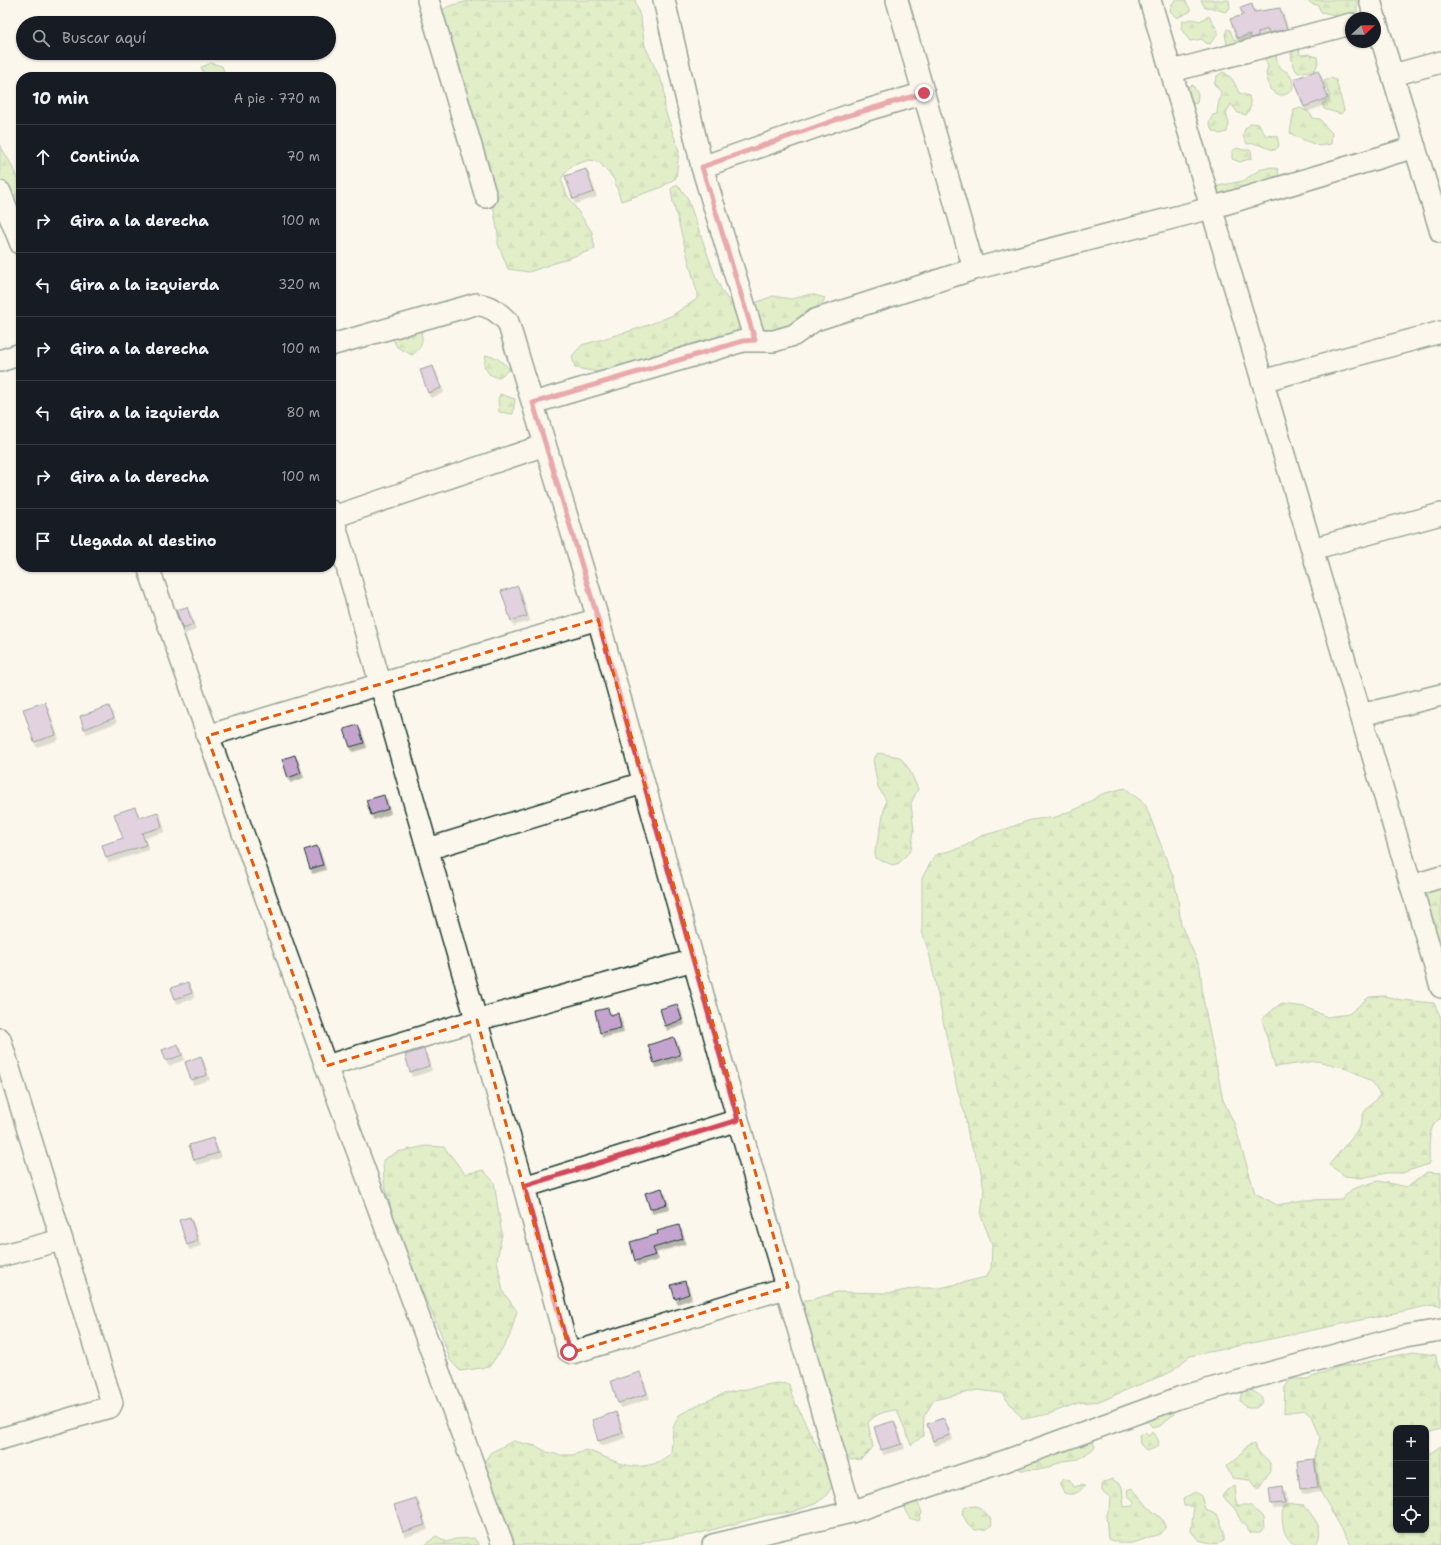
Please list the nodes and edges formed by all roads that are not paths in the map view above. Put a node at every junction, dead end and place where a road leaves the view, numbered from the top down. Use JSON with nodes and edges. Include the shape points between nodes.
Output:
{"nodes":[{"id":1,"x":428,"y":0,"type":"edge"},
{"id":2,"x":664,"y":0,"type":"edge"},
{"id":3,"x":897,"y":0,"type":"edge"},
{"id":4,"x":1150,"y":0,"type":"edge"},
{"id":5,"x":1370,"y":0,"type":"edge"},
{"id":6,"x":1373,"y":12,"type":"edge"},
{"id":7,"x":1345,"y":26,"type":"edge"},
{"id":8,"x":1381,"y":37,"type":"edge"},
{"id":9,"x":1441,"y":62,"type":"edge"},
{"id":10,"x":1172,"y":71,"type":"junction"},
{"id":11,"x":1393,"y":75,"type":"junction"},
{"id":12,"x":924,"y":93,"type":"junction"},
{"id":13,"x":1415,"y":147,"type":"junction"},
{"id":14,"x":702,"y":167,"type":"junction"},
{"id":15,"x":0,"y":192,"type":"edge"},
{"id":16,"x":486,"y":197,"type":"dead end"},
{"id":17,"x":1211,"y":208,"type":"junction"},
{"id":18,"x":16,"y":232,"type":"edge"},
{"id":19,"x":1441,"y":232,"type":"edge"},
{"id":20,"x":974,"y":269,"type":"junction"},
{"id":21,"x":1441,"y":332,"type":"edge"},
{"id":22,"x":755,"y":340,"type":"junction"},
{"id":23,"x":336,"y":344,"type":"edge"},
{"id":24,"x":16,"y":356,"type":"edge"},
{"id":25,"x":0,"y":361,"type":"edge"},
{"id":26,"x":1262,"y":381,"type":"junction"},
{"id":27,"x":533,"y":403,"type":"junction"},
{"id":28,"x":545,"y":445,"type":"junction"},
{"id":29,"x":336,"y":513,"type":"edge"},
{"id":30,"x":1441,"y":514,"type":"edge"},
{"id":31,"x":336,"y":528,"type":"edge"},
{"id":32,"x":1312,"y":549,"type":"junction"},
{"id":33,"x":150,"y":572,"type":"edge"},
{"id":34,"x":598,"y":619,"type":"junction"},
{"id":35,"x":380,"y":684,"type":"junction"},
{"id":36,"x":1441,"y":695,"type":"edge"},
{"id":37,"x":1361,"y":716,"type":"junction"},
{"id":38,"x":207,"y":736,"type":"junction"},
{"id":39,"x":643,"y":783,"type":"junction"},
{"id":40,"x":428,"y":849,"type":"junction"},
{"id":41,"x":1441,"y":877,"type":"edge"},
{"id":42,"x":1411,"y":886,"type":"junction"},
{"id":43,"x":694,"y":960,"type":"junction"},
{"id":44,"x":1441,"y":987,"type":"edge"},
{"id":45,"x":477,"y":1020,"type":"junction"},
{"id":46,"x":0,"y":1039,"type":"edge"},
{"id":47,"x":326,"y":1066,"type":"junction"},
{"id":48,"x":5,"y":1073,"type":"edge"},
{"id":49,"x":738,"y":1120,"type":"junction"},
{"id":50,"x":524,"y":1186,"type":"junction"},
{"id":51,"x":61,"y":1240,"type":"junction"},
{"id":52,"x":0,"y":1256,"type":"edge"},
{"id":53,"x":788,"y":1287,"type":"junction"},
{"id":54,"x":1441,"y":1330,"type":"edge"},
{"id":55,"x":0,"y":1439,"type":"edge"},
{"id":56,"x":851,"y":1512,"type":"junction"},
{"id":57,"x":503,"y":1545,"type":"edge"},
{"id":58,"x":713,"y":1545,"type":"edge"}],
"edges":[{"from":1,"to":16,"type":"street"},
{"from":2,"to":14,"type":"street"},
{"from":3,"to":12,"type":"street"},
{"from":4,"to":10,"type":"street"},
{"from":5,"to":6,"type":"street"},
{"from":7,"to":10,"type":"street"},
{"from":8,"to":11,"type":"street"},
{"from":9,"to":11,"type":"street"},
{"from":10,"to":17,"type":"street"},
{"from":11,"to":13,"type":"street"},
{"from":12,"to":14,"type":"street","via":[[847,116]]},
{"from":12,"to":20,"type":"street"},
{"from":13,"to":17,"type":"street"},
{"from":13,"to":19,"type":"street"},
{"from":14,"to":22,"type":"street"},
{"from":15,"to":18,"type":"street"},
{"from":17,"to":20,"type":"street"},
{"from":17,"to":26,"type":"street"},
{"from":20,"to":22,"type":"street","via":[[815,320],[794,335],[774,341]]},
{"from":21,"to":26,"type":"street"},
{"from":22,"to":27,"type":"street","via":[[743,341]]},
{"from":23,"to":27,"type":"street","via":[[476,304],[487,306],[498,311],[508,322]]},
{"from":24,"to":25,"type":"street"},
{"from":26,"to":32,"type":"street"},
{"from":27,"to":28,"type":"street"},
{"from":28,"to":29,"type":"street"},
{"from":28,"to":34,"type":"street"},
{"from":30,"to":32,"type":"street"},
{"from":31,"to":35,"type":"street"},
{"from":32,"to":37,"type":"street"},
{"from":33,"to":38,"type":"street"},
{"from":34,"to":35,"type":"street"},
{"from":34,"to":39,"type":"street"},
{"from":35,"to":38,"type":"street"},
{"from":35,"to":40,"type":"street"},
{"from":36,"to":37,"type":"street"},
{"from":37,"to":42,"type":"street"},
{"from":38,"to":47,"type":"street"},
{"from":39,"to":40,"type":"street"},
{"from":39,"to":43,"type":"street"},
{"from":40,"to":45,"type":"street"},
{"from":41,"to":42,"type":"street"},
{"from":42,"to":44,"type":"street"},
{"from":43,"to":45,"type":"street"},
{"from":43,"to":49,"type":"street"},
{"from":45,"to":47,"type":"street"},
{"from":45,"to":50,"type":"street"},
{"from":46,"to":48,"type":"street"},
{"from":47,"to":57,"type":"street"},
{"from":48,"to":51,"type":"street"},
{"from":49,"to":50,"type":"street"},
{"from":49,"to":53,"type":"street"},
{"from":50,"to":53,"type":"street","via":[[570,1353]]},
{"from":51,"to":52,"type":"street"},
{"from":51,"to":55,"type":"street","via":[[112,1405]]},
{"from":53,"to":56,"type":"street"},
{"from":54,"to":56,"type":"street","via":[[1405,1336],[1181,1397],[1005,1461]]},
{"from":56,"to":58,"type":"street"}]}
